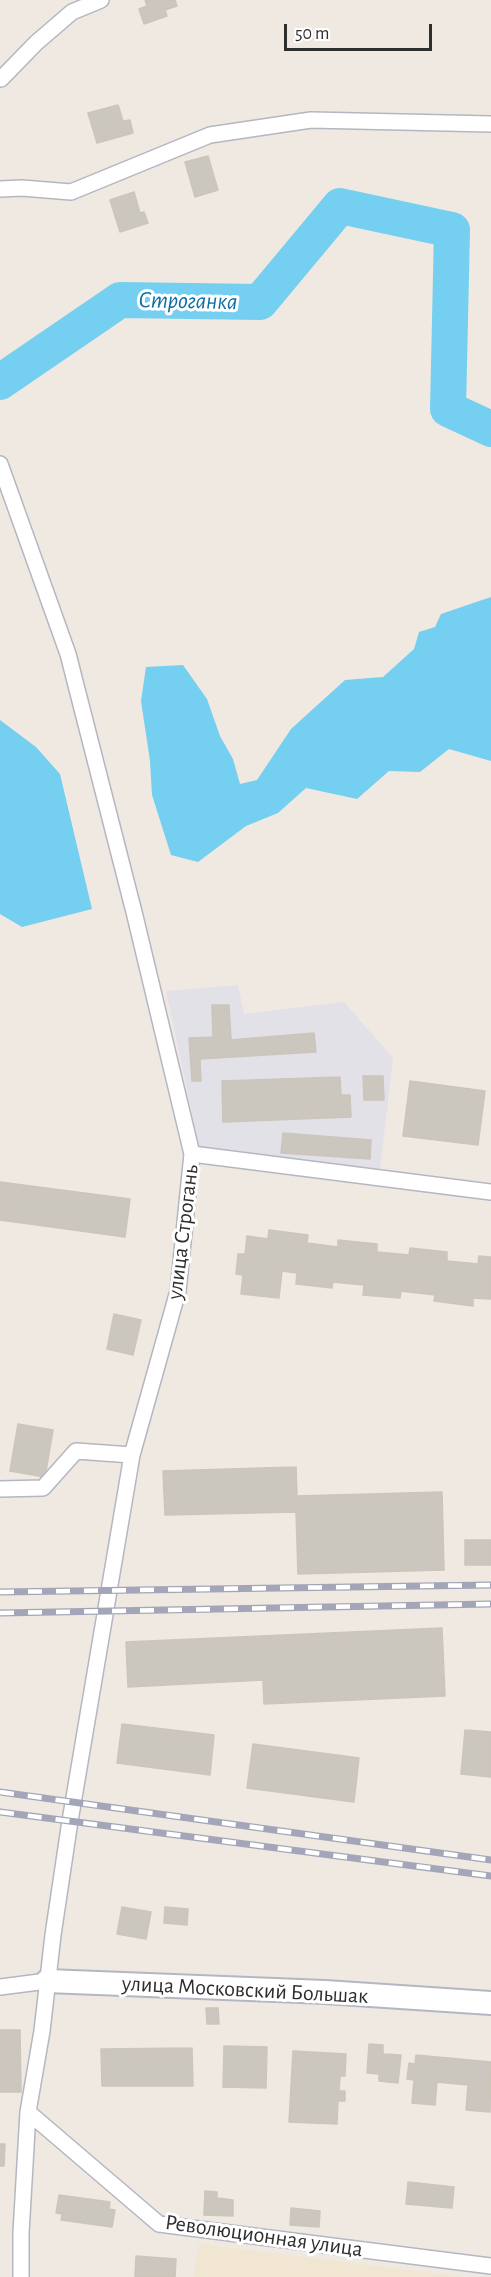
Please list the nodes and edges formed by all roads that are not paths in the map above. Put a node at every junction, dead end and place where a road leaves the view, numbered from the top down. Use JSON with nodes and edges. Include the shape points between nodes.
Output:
{"nodes":[{"id":1,"x":101,"y":0,"type":"edge"},
{"id":2,"x":0,"y":80,"type":"edge"},
{"id":3,"x":491,"y":124,"type":"edge"},
{"id":4,"x":0,"y":189,"type":"edge"},
{"id":5,"x":0,"y":464,"type":"edge"},
{"id":6,"x":192,"y":1154,"type":"junction"},
{"id":7,"x":491,"y":1192,"type":"edge"},
{"id":8,"x":132,"y":1455,"type":"junction"},
{"id":9,"x":0,"y":1489,"type":"edge"},
{"id":10,"x":47,"y":1981,"type":"junction"},
{"id":11,"x":0,"y":1987,"type":"edge"},
{"id":12,"x":491,"y":2003,"type":"edge"},
{"id":13,"x":28,"y":2112,"type":"junction"},
{"id":14,"x":491,"y":2266,"type":"edge"},
{"id":15,"x":21,"y":2277,"type":"edge"}],
"edges":[{"from":1,"to":2,"type":"street","via":[[72,12]]},
{"from":3,"to":4,"type":"street","via":[[310,120],[210,135],[71,192]]},
{"from":5,"to":6,"type":"street","via":[[68,654]]},
{"from":6,"to":7,"type":"street","name":"улица Строгань"},
{"from":6,"to":8,"type":"street","name":"улица Строгань","via":[[178,1291]]},
{"from":8,"to":9,"type":"street","via":[[76,1450],[43,1488]]},
{"from":8,"to":10,"type":"street","name":"улица Строгань"},
{"from":10,"to":11,"type":"street","name":"улица Московский Большак"},
{"from":10,"to":12,"type":"street","name":"улица Московский Большак"},
{"from":10,"to":13,"type":"street"},
{"from":13,"to":14,"type":"street","name":"Революционная улица","via":[[159,2224]]},
{"from":13,"to":15,"type":"street"}]}
